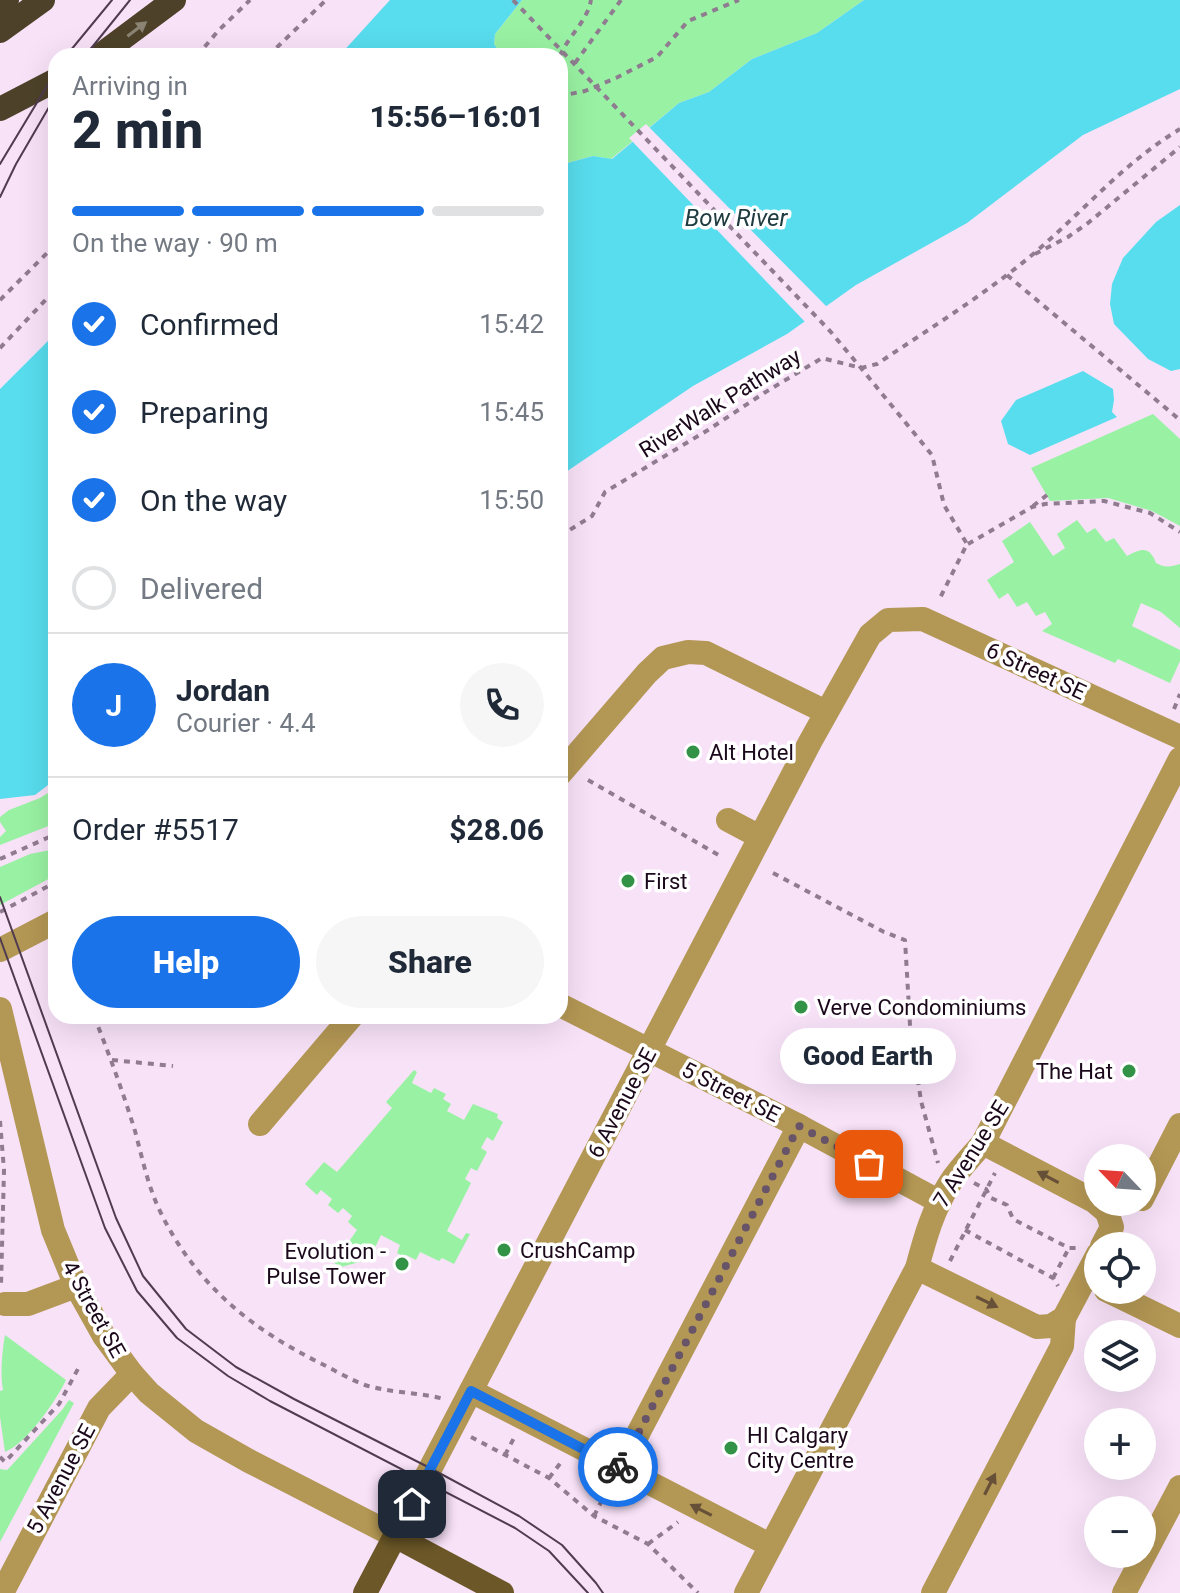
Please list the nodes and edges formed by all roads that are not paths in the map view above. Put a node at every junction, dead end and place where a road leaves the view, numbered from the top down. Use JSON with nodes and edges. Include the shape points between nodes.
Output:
{"nodes":[{"id":1,"x":7,"y":0,"type":"edge"},
{"id":2,"x":43,"y":0,"type":"edge"},
{"id":3,"x":174,"y":0,"type":"edge"},
{"id":4,"x":0,"y":5,"type":"edge"},
{"id":5,"x":0,"y":31,"type":"edge"},
{"id":6,"x":110,"y":48,"type":"edge"},
{"id":7,"x":48,"y":84,"type":"edge"},
{"id":8,"x":0,"y":109,"type":"edge"},
{"id":9,"x":888,"y":620,"type":"joint"},
{"id":10,"x":826,"y":712,"type":"junction"},
{"id":11,"x":1180,"y":737,"type":"edge"},
{"id":12,"x":1180,"y":759,"type":"edge"},
{"id":13,"x":568,"y":765,"type":"edge"},
{"id":14,"x":728,"y":820,"type":"dead end"},
{"id":15,"x":760,"y":837,"type":"junction"},
{"id":16,"x":48,"y":925,"type":"edge"},
{"id":17,"x":0,"y":950,"type":"edge"},
{"id":18,"x":0,"y":1009,"type":"edge"},
{"id":19,"x":568,"y":1009,"type":"edge"},
{"id":20,"x":345,"y":1024,"type":"edge"},
{"id":21,"x":649,"y":1051,"type":"junction"},
{"id":22,"x":260,"y":1124,"type":"dead end"},
{"id":23,"x":1180,"y":1125,"type":"edge"},
{"id":24,"x":799,"y":1126,"type":"junction"},
{"id":25,"x":983,"y":1143,"type":"junction"},
{"id":26,"x":1156,"y":1170,"type":"edge"},
{"id":27,"x":940,"y":1202,"type":"junction"},
{"id":28,"x":1125,"y":1216,"type":"edge"},
{"id":29,"x":1103,"y":1232,"type":"edge"},
{"id":30,"x":1111,"y":1232,"type":"edge"},
{"id":31,"x":917,"y":1268,"type":"junction"},
{"id":32,"x":76,"y":1286,"type":"junction"},
{"id":33,"x":1084,"y":1293,"type":"edge"},
{"id":34,"x":3,"y":1296,"type":"edge"},
{"id":35,"x":1135,"y":1304,"type":"edge"},
{"id":36,"x":1064,"y":1306,"type":"junction"},
{"id":37,"x":1180,"y":1326,"type":"edge"},
{"id":38,"x":132,"y":1374,"type":"junction"},
{"id":39,"x":471,"y":1391,"type":"junction"},
{"id":40,"x":615,"y":1477,"type":"junction"},
{"id":41,"x":1180,"y":1487,"type":"edge"},
{"id":42,"x":395,"y":1536,"type":"junction"},
{"id":43,"x":770,"y":1545,"type":"junction"},
{"id":44,"x":2,"y":1593,"type":"edge"},
{"id":45,"x":365,"y":1593,"type":"edge"},
{"id":46,"x":502,"y":1593,"type":"edge"},
{"id":47,"x":746,"y":1593,"type":"edge"},
{"id":48,"x":933,"y":1593,"type":"edge"},
{"id":49,"x":1124,"y":1593,"type":"edge"}],
"edges":[{"from":1,"to":4,"type":"highway"},
{"from":2,"to":5,"type":"highway"},
{"from":6,"to":3,"type":"highway","one_way":true},
{"from":7,"to":8,"type":"highway"},
{"from":9,"to":10,"type":"street","name":"6 Avenue SE","via":[[870,635]]},
{"from":9,"to":11,"type":"street","name":"6 Street SE","via":[[923,619]]},
{"from":10,"to":13,"type":"street","via":[[706,653],[688,652],[663,658],[647,673]]},
{"from":10,"to":15,"type":"street","name":"6 Avenue SE"},
{"from":12,"to":25,"type":"street","name":"7 Avenue SE"},
{"from":14,"to":15,"type":"street"},
{"from":15,"to":21,"type":"street","name":"6 Avenue SE"},
{"from":16,"to":17,"type":"street"},
{"from":18,"to":32,"type":"street","name":"4 Street SE","via":[[53,1230]]},
{"from":19,"to":21,"type":"street","name":"5 Street SE"},
{"from":20,"to":22,"type":"street"},
{"from":21,"to":24,"type":"street","name":"5 Street SE"},
{"from":21,"to":39,"type":"street","name":"6 Avenue SE"},
{"from":23,"to":26,"type":"street"},
{"from":24,"to":27,"type":"street","name":"5 Street SE"},
{"from":24,"to":40,"type":"street"},
{"from":25,"to":27,"type":"street","name":"7 Avenue SE"},
{"from":29,"to":25,"type":"street","one_way":true,"via":[[1107,1212],[1094,1201]]},
{"from":27,"to":31,"type":"street","name":"7 Avenue SE"},
{"from":28,"to":30,"type":"street"},
{"from":31,"to":36,"type":"street","one_way":true,"via":[[1037,1327],[1051,1326]]},
{"from":31,"to":43,"type":"street","name":"7 Avenue SE"},
{"from":32,"to":34,"type":"street","via":[[28,1304]]},
{"from":32,"to":38,"type":"street","name":"4 Street SE"},
{"from":33,"to":36,"type":"street"},
{"from":35,"to":37,"type":"street"},
{"from":48,"to":36,"type":"street","one_way":true,"via":[[1062,1346]]},
{"from":38,"to":42,"type":"street","name":"4 Street SE","via":[[196,1431]]},
{"from":38,"to":44,"type":"street","name":"5 Avenue SE","via":[[99,1408]]},
{"from":39,"to":40,"type":"street"},
{"from":39,"to":42,"type":"street","name":"6 Avenue SE"},
{"from":43,"to":40,"type":"street","one_way":true},
{"from":41,"to":49,"type":"street"},
{"from":42,"to":45,"type":"main road","name":"6 Avenue SE"},
{"from":42,"to":46,"type":"main road","name":"4 Street SE"},
{"from":43,"to":47,"type":"street","name":"7 Avenue SE"}]}
